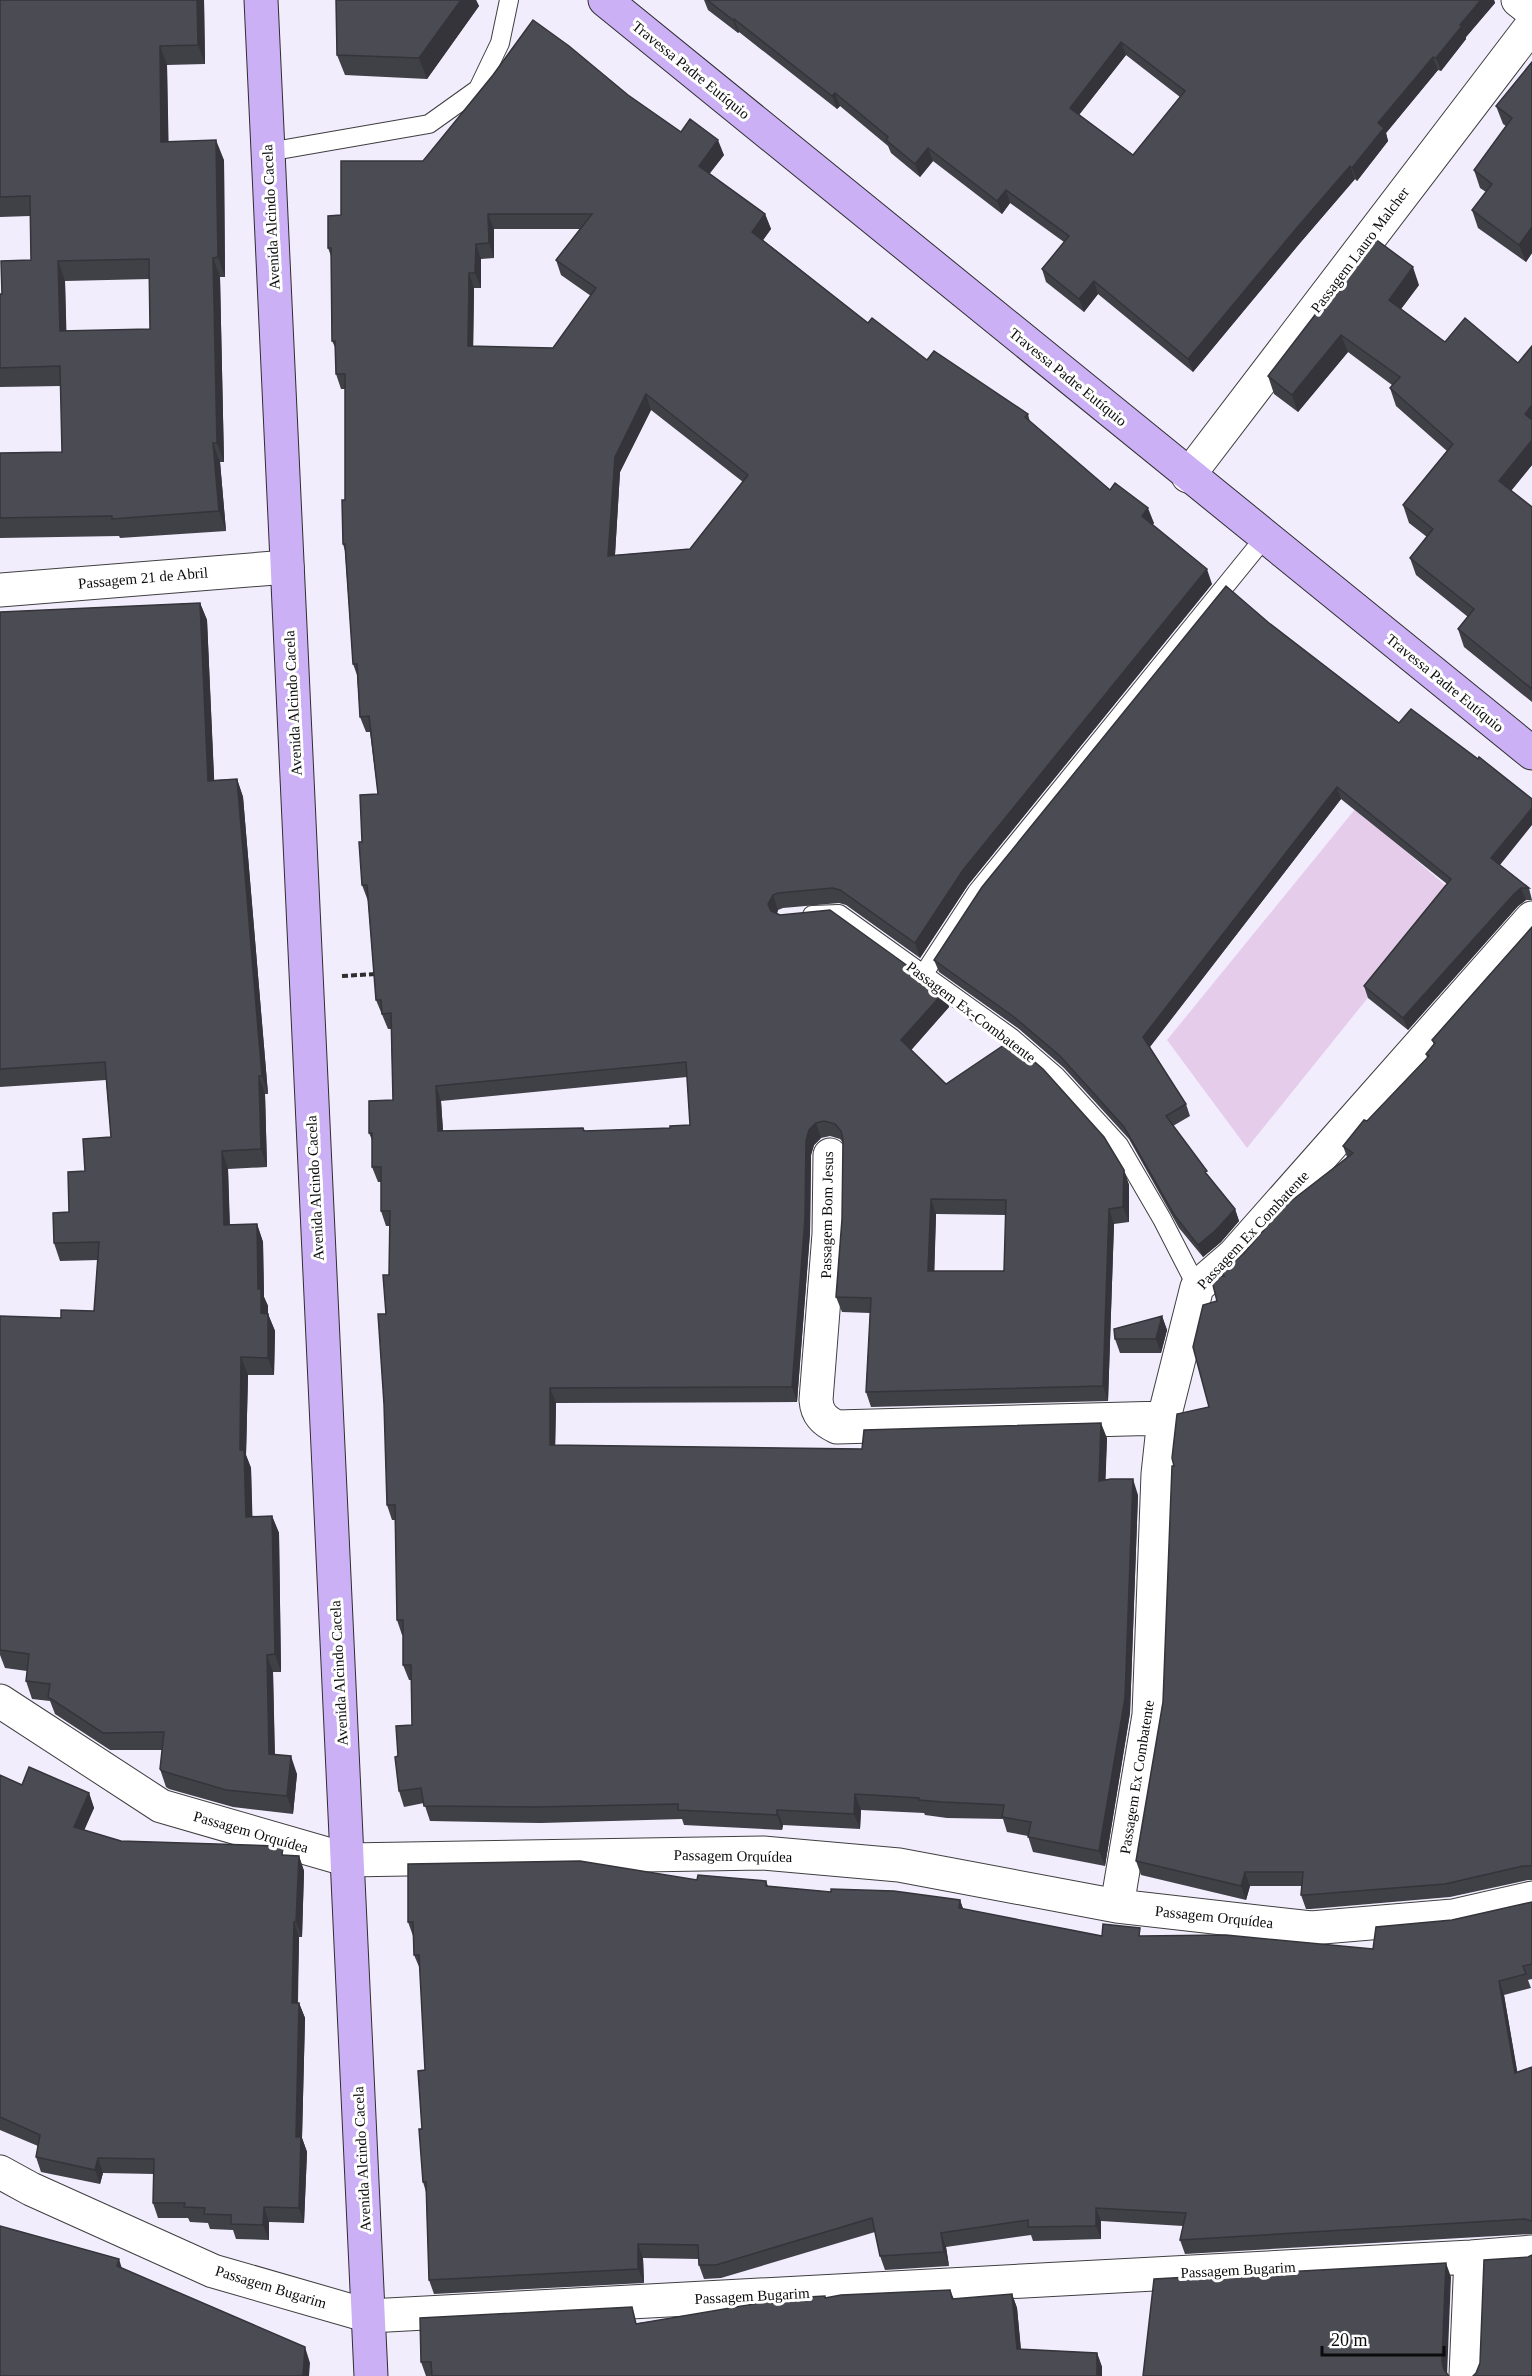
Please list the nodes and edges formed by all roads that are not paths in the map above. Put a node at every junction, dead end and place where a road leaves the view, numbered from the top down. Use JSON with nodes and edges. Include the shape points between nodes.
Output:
{"nodes":[{"id":1,"x":261,"y":0,"type":"edge"},
{"id":2,"x":509,"y":0,"type":"edge"},
{"id":3,"x":604,"y":0,"type":"edge"},
{"id":4,"x":1518,"y":0,"type":"edge"},
{"id":5,"x":1532,"y":11,"type":"edge"},
{"id":6,"x":1526,"y":44,"type":"edge"},
{"id":7,"x":268,"y":152,"type":"junction"},
{"id":8,"x":1188,"y":476,"type":"junction"},
{"id":9,"x":1265,"y":537,"type":"junction"},
{"id":10,"x":287,"y":567,"type":"junction"},
{"id":11,"x":0,"y":590,"type":"edge"},
{"id":12,"x":1532,"y":753,"type":"edge"},
{"id":13,"x":796,"y":917,"type":"edge"},
{"id":14,"x":1532,"y":918,"type":"edge"},
{"id":15,"x":922,"y":975,"type":"junction"},
{"id":16,"x":830,"y":1155,"type":"dead end"},
{"id":17,"x":1197,"y":1287,"type":"junction"},
{"id":18,"x":1164,"y":1418,"type":"junction"},
{"id":19,"x":0,"y":1701,"type":"edge"},
{"id":20,"x":348,"y":1860,"type":"junction"},
{"id":21,"x":1532,"y":1898,"type":"edge"},
{"id":22,"x":1117,"y":1906,"type":"junction"},
{"id":23,"x":0,"y":2172,"type":"edge"},
{"id":24,"x":1532,"y":2252,"type":"edge"},
{"id":25,"x":1471,"y":2257,"type":"junction"},
{"id":26,"x":369,"y":2316,"type":"junction"},
{"id":27,"x":371,"y":2376,"type":"edge"},
{"id":28,"x":1466,"y":2376,"type":"edge"}],
"edges":[{"from":1,"to":7,"type":"main road","name":"Avenida Alcindo Cacela"},
{"from":2,"to":7,"type":"lane","via":[[500,43],[478,89],[429,124]]},
{"from":3,"to":8,"type":"main road","name":"Travessa Padre Eutíquio"},
{"from":4,"to":5,"type":"street"},
{"from":6,"to":8,"type":"street","name":"Passagem Lauro Malcher"},
{"from":7,"to":10,"type":"main road","name":"Avenida Alcindo Cacela"},
{"from":8,"to":9,"type":"main road","name":"Travessa Padre Eutíquio"},
{"from":9,"to":12,"type":"main road","name":"Travessa Padre Eutíquio"},
{"from":9,"to":15,"type":"lane","via":[[977,892]]},
{"from":10,"to":11,"type":"street","name":"Passagem 21 de Abril"},
{"from":10,"to":20,"type":"main road","name":"Avenida Alcindo Cacela"},
{"from":13,"to":15,"type":"lane","name":"Passagem Ex-Combatente","via":[[839,914]]},
{"from":14,"to":17,"type":"street","name":"Passagem Ex Combatente","via":[[1234,1255]]},
{"from":15,"to":17,"type":"lane","name":"Passagem Ex-Combatente","via":[[1012,1038],[1056,1076],[1119,1146]]},
{"from":16,"to":18,"type":"street","name":"Passagem Bom Jesus","via":[[829,1234],[816,1400],[825,1421],[837,1426]]},
{"from":17,"to":18,"type":"street","name":"Passagem Ex Combatente"},
{"from":18,"to":22,"type":"street","name":"Passagem Ex Combatente","via":[[1158,1474],[1149,1715]]},
{"from":19,"to":20,"type":"street","name":"Passagem Orquídea","via":[[161,1806]]},
{"from":20,"to":22,"type":"street","name":"Passagem Orquídea","via":[[763,1853],[899,1865]]},
{"from":20,"to":26,"type":"main road","name":"Avenida Alcindo Cacela"},
{"from":21,"to":22,"type":"street","name":"Passagem Orquídea","via":[[1453,1916],[1311,1928]]},
{"from":23,"to":26,"type":"street","name":"Passagem Bugarim","via":[[213,2271]]},
{"from":24,"to":25,"type":"street","name":"Passagem Bugarim"},
{"from":25,"to":26,"type":"street","name":"Passagem Bugarim"},
{"from":25,"to":28,"type":"street"},
{"from":26,"to":27,"type":"main road","name":"Avenida Alcindo Cacela"}]}
